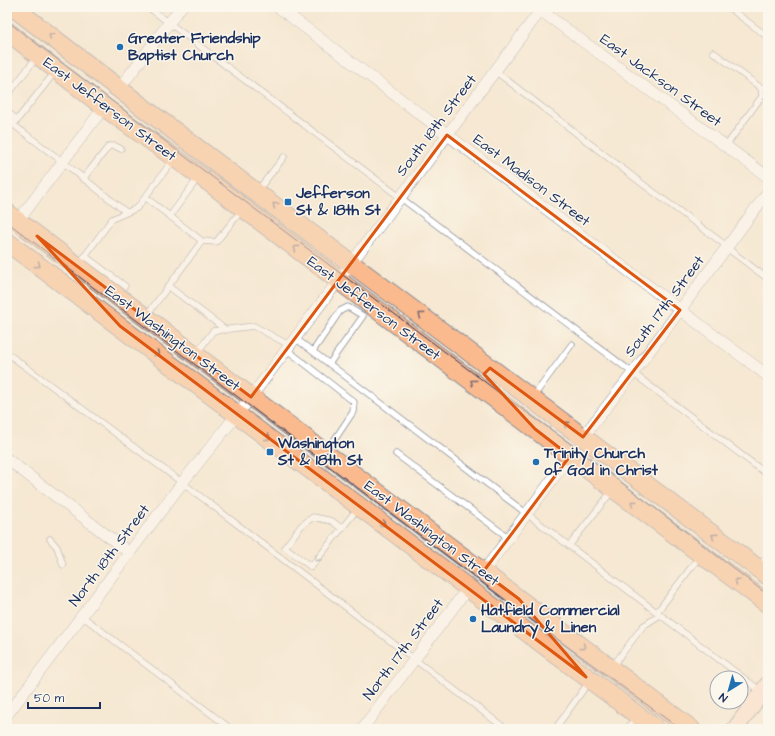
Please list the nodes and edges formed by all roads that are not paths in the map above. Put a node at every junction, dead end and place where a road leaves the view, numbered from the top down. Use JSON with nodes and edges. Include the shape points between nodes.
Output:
{"nodes":[{"id":1,"x":12,"y":7,"type":"edge"},
{"id":2,"x":148,"y":7,"type":"edge"},
{"id":3,"x":181,"y":7,"type":"edge"},
{"id":4,"x":278,"y":7,"type":"edge"},
{"id":5,"x":728,"y":7,"type":"edge"},
{"id":6,"x":540,"y":8,"type":"edge"},
{"id":7,"x":169,"y":23,"type":"junction"},
{"id":8,"x":7,"y":32,"type":"edge"},
{"id":9,"x":768,"y":37,"type":"edge"},
{"id":10,"x":713,"y":52,"type":"dead end"},
{"id":11,"x":38,"y":55,"type":"junction"},
{"id":12,"x":57,"y":70,"type":"junction"},
{"id":13,"x":495,"y":71,"type":"junction"},
{"id":14,"x":768,"y":86,"type":"edge"},
{"id":15,"x":119,"y":88,"type":"junction"},
{"id":16,"x":761,"y":88,"type":"junction"},
{"id":17,"x":7,"y":96,"type":"edge"},
{"id":18,"x":104,"y":107,"type":"junction"},
{"id":19,"x":7,"y":112,"type":"edge"},
{"id":20,"x":149,"y":112,"type":"junction"},
{"id":21,"x":7,"y":120,"type":"edge"},
{"id":22,"x":18,"y":120,"type":"junction"},
{"id":23,"x":14,"y":125,"type":"junction"},
{"id":24,"x":447,"y":135,"type":"junction"},
{"id":25,"x":726,"y":146,"type":"junction"},
{"id":26,"x":121,"y":149,"type":"dead end"},
{"id":27,"x":284,"y":157,"type":"dead end"},
{"id":28,"x":174,"y":158,"type":"junction"},
{"id":29,"x":63,"y":162,"type":"junction"},
{"id":30,"x":768,"y":177,"type":"edge"},
{"id":31,"x":83,"y":179,"type":"junction"},
{"id":32,"x":207,"y":181,"type":"junction"},
{"id":33,"x":257,"y":192,"type":"junction"},
{"id":34,"x":768,"y":192,"type":"edge"},
{"id":35,"x":145,"y":197,"type":"junction"},
{"id":36,"x":400,"y":197,"type":"junction"},
{"id":37,"x":243,"y":208,"type":"junction"},
{"id":38,"x":126,"y":212,"type":"junction"},
{"id":39,"x":170,"y":216,"type":"junction"},
{"id":40,"x":12,"y":217,"type":"edge"},
{"id":41,"x":37,"y":236,"type":"junction"},
{"id":42,"x":202,"y":241,"type":"junction"},
{"id":43,"x":7,"y":242,"type":"edge"},
{"id":44,"x":727,"y":248,"type":"junction"},
{"id":45,"x":81,"y":261,"type":"junction"},
{"id":46,"x":351,"y":262,"type":"junction"},
{"id":47,"x":768,"y":279,"type":"edge"},
{"id":48,"x":338,"y":280,"type":"junction"},
{"id":49,"x":125,"y":286,"type":"dead end"},
{"id":50,"x":168,"y":286,"type":"junction"},
{"id":51,"x":363,"y":308,"type":"junction"},
{"id":52,"x":680,"y":310,"type":"junction"},
{"id":53,"x":146,"y":317,"type":"junction"},
{"id":54,"x":120,"y":326,"type":"junction"},
{"id":55,"x":226,"y":330,"type":"junction"},
{"id":56,"x":452,"y":339,"type":"junction"},
{"id":57,"x":290,"y":344,"type":"junction"},
{"id":58,"x":572,"y":344,"type":"dead end"},
{"id":59,"x":313,"y":351,"type":"junction"},
{"id":60,"x":7,"y":353,"type":"edge"},
{"id":61,"x":195,"y":355,"type":"junction"},
{"id":62,"x":330,"y":364,"type":"junction"},
{"id":63,"x":633,"y":373,"type":"junction"},
{"id":64,"x":768,"y":376,"type":"edge"},
{"id":65,"x":250,"y":397,"type":"junction"},
{"id":66,"x":531,"y":398,"type":"junction"},
{"id":67,"x":237,"y":414,"type":"junction"},
{"id":68,"x":535,"y":428,"type":"junction"},
{"id":69,"x":583,"y":437,"type":"junction"},
{"id":70,"x":326,"y":453,"type":"junction"},
{"id":71,"x":396,"y":454,"type":"dead end"},
{"id":72,"x":570,"y":456,"type":"junction"},
{"id":73,"x":7,"y":459,"type":"edge"},
{"id":74,"x":768,"y":475,"type":"edge"},
{"id":75,"x":182,"y":483,"type":"junction"},
{"id":76,"x":614,"y":489,"type":"junction"},
{"id":77,"x":360,"y":507,"type":"junction"},
{"id":78,"x":527,"y":514,"type":"junction"},
{"id":79,"x":342,"y":529,"type":"junction"},
{"id":80,"x":508,"y":538,"type":"junction"},
{"id":81,"x":50,"y":539,"type":"dead end"},
{"id":82,"x":569,"y":546,"type":"junction"},
{"id":83,"x":130,"y":552,"type":"junction"},
{"id":84,"x":701,"y":554,"type":"junction"},
{"id":85,"x":63,"y":565,"type":"dead end"},
{"id":86,"x":765,"y":569,"type":"edge"},
{"id":87,"x":483,"y":572,"type":"junction"},
{"id":88,"x":468,"y":588,"type":"junction"},
{"id":89,"x":519,"y":599,"type":"junction"},
{"id":90,"x":768,"y":604,"type":"edge"},
{"id":91,"x":658,"y":613,"type":"junction"},
{"id":92,"x":82,"y":616,"type":"junction"},
{"id":93,"x":414,"y":660,"type":"junction"},
{"id":94,"x":611,"y":668,"type":"junction"},
{"id":95,"x":588,"y":679,"type":"junction"},
{"id":96,"x":765,"y":688,"type":"edge"},
{"id":97,"x":7,"y":715,"type":"edge"},
{"id":98,"x":632,"y":722,"type":"edge"},
{"id":99,"x":232,"y":729,"type":"edge"},
{"id":100,"x":363,"y":729,"type":"edge"},
{"id":101,"x":506,"y":729,"type":"edge"},
{"id":102,"x":555,"y":729,"type":"edge"},
{"id":103,"x":656,"y":729,"type":"edge"},
{"id":104,"x":691,"y":729,"type":"edge"},
{"id":105,"x":735,"y":729,"type":"edge"}],
"edges":[{"from":15,"to":1,"type":"main road","name":"East Jefferson Street","one_way":true},
{"from":2,"to":7,"type":"lane"},
{"from":3,"to":7,"type":"street"},
{"from":4,"to":24,"type":"street","name":"East Madison Street"},
{"from":5,"to":9,"type":"lane"},
{"from":6,"to":13,"type":"street","name":"South 18th Street"},
{"from":6,"to":25,"type":"street","name":"East Jackson Street"},
{"from":7,"to":15,"type":"street"},
{"from":7,"to":36,"type":"lane"},
{"from":8,"to":11,"type":"main road","name":"East Jefferson Street"},
{"from":10,"to":16,"type":"lane"},
{"from":11,"to":12,"type":"main road","name":"East Jefferson Street"},
{"from":11,"to":17,"type":"lane"},
{"from":12,"to":18,"type":"main road","name":"East Jefferson Street"},
{"from":12,"to":22,"type":"lane"},
{"from":13,"to":24,"type":"street","name":"South 18th Street"},
{"from":13,"to":44,"type":"lane"},
{"from":14,"to":16,"type":"lane"},
{"from":15,"to":20,"type":"main road","name":"East Jefferson Street"},
{"from":16,"to":25,"type":"lane","via":[[762,96]]},
{"from":18,"to":28,"type":"main road","name":"East Jefferson Street"},
{"from":18,"to":29,"type":"street"},
{"from":19,"to":22,"type":"lane"},
{"from":20,"to":32,"type":"main road","name":"East Jefferson Street"},
{"from":20,"to":33,"type":"main road","name":"East Jefferson Street"},
{"from":21,"to":23,"type":"lane"},
{"from":22,"to":23,"type":"lane"},
{"from":23,"to":29,"type":"lane"},
{"from":24,"to":36,"type":"street","name":"South 18th Street"},
{"from":24,"to":52,"type":"street","name":"East Madison Street"},
{"from":25,"to":30,"type":"street","name":"East Jackson Street"},
{"from":26,"to":31,"type":"lane","via":[[109,146]]},
{"from":27,"to":33,"type":"lane"},
{"from":28,"to":32,"type":"main road","name":"East Jefferson Street"},
{"from":28,"to":35,"type":"lane"},
{"from":29,"to":31,"type":"lane"},
{"from":29,"to":40,"type":"street"},
{"from":31,"to":38,"type":"lane"},
{"from":32,"to":37,"type":"main road","name":"East Jefferson Street"},
{"from":32,"to":39,"type":"lane"},
{"from":46,"to":33,"type":"main road","name":"East Jefferson Street","one_way":true},
{"from":34,"to":44,"type":"street","name":"South 17th Street"},
{"from":35,"to":38,"type":"lane","via":[[137,208]]},
{"from":35,"to":39,"type":"lane"},
{"from":36,"to":46,"type":"street","name":"South 18th Street"},
{"from":36,"to":63,"type":"lane"},
{"from":37,"to":42,"type":"lane","via":[[216,242]]},
{"from":48,"to":37,"type":"main road","name":"East Jefferson Street","one_way":true},
{"from":38,"to":45,"type":"lane","via":[[112,219]]},
{"from":39,"to":42,"type":"lane"},
{"from":40,"to":41,"type":"main road","name":"East Washington Street"},
{"from":41,"to":45,"type":"main road","name":"East Washington Street"},
{"from":41,"to":54,"type":"main road","name":"East Washington Street"},
{"from":42,"to":50,"type":"lane"},
{"from":43,"to":54,"type":"main road","name":"East Washington Street","one_way":true},
{"from":44,"to":47,"type":"lane"},
{"from":44,"to":52,"type":"street","name":"South 17th Street"},
{"from":45,"to":49,"type":"lane"},
{"from":45,"to":53,"type":"main road","name":"East Washington Street"},
{"from":46,"to":48,"type":"street","name":"South 18th Street"},
{"from":56,"to":46,"type":"main road","name":"East Jefferson Street","one_way":true},
{"from":48,"to":51,"type":"main road","name":"East Jefferson Street"},
{"from":48,"to":57,"type":"street","name":"South 18th Street"},
{"from":50,"to":53,"type":"lane"},
{"from":50,"to":55,"type":"lane"},
{"from":51,"to":59,"type":"lane","via":[[348,307],[340,311]]},
{"from":51,"to":62,"type":"lane","via":[[363,316]]},
{"from":68,"to":51,"type":"main road","name":"East Jefferson Street","one_way":true},
{"from":52,"to":63,"type":"street","name":"South 17th Street"},
{"from":52,"to":64,"type":"street","name":"East Madison Street"},
{"from":53,"to":61,"type":"main road","name":"East Washington Street"},
{"from":54,"to":67,"type":"main road","name":"East Washington Street","one_way":true},
{"from":55,"to":57,"type":"lane","via":[[254,326]]},
{"from":55,"to":61,"type":"lane","via":[[213,331]]},
{"from":56,"to":66,"type":"main road","name":"East Jefferson Street"},
{"from":56,"to":68,"type":"main road","name":"East Jefferson Street"},
{"from":57,"to":59,"type":"lane"},
{"from":57,"to":65,"type":"street","name":"South 18th Street"},
{"from":57,"to":70,"type":"lane","via":[[354,402],[353,412]]},
{"from":58,"to":66,"type":"lane"},
{"from":59,"to":62,"type":"lane"},
{"from":60,"to":75,"type":"lane"},
{"from":61,"to":65,"type":"main road","name":"East Washington Street"},
{"from":62,"to":78,"type":"lane"},
{"from":63,"to":69,"type":"street","name":"South 17th Street"},
{"from":63,"to":74,"type":"lane"},
{"from":65,"to":67,"type":"street","name":"South 18th Street"},
{"from":65,"to":70,"type":"main road","name":"East Washington Street"},
{"from":69,"to":66,"type":"main road","name":"East Jefferson Street","one_way":true},
{"from":67,"to":75,"type":"street","name":"North 18th Street"},
{"from":67,"to":77,"type":"main road","name":"East Washington Street","one_way":true},
{"from":68,"to":72,"type":"main road","name":"East Jefferson Street"},
{"from":86,"to":69,"type":"main road","name":"East Jefferson Street","one_way":true},
{"from":70,"to":87,"type":"main road","name":"East Washington Street"},
{"from":71,"to":80,"type":"lane"},
{"from":72,"to":76,"type":"main road","name":"East Jefferson Street"},
{"from":72,"to":78,"type":"street"},
{"from":73,"to":83,"type":"street"},
{"from":75,"to":83,"type":"street","name":"North 18th Street"},
{"from":75,"to":93,"type":"lane"},
{"from":76,"to":82,"type":"lane"},
{"from":84,"to":76,"type":"main road","name":"East Jefferson Street","one_way":true},
{"from":77,"to":79,"type":"lane"},
{"from":77,"to":88,"type":"main road","name":"East Washington Street","one_way":true},
{"from":78,"to":80,"type":"street"},
{"from":78,"to":82,"type":"lane"},
{"from":79,"to":79,"type":"lane","one_way":true,"via":[[311,567],[285,547],[301,526],[313,517],[332,521]]},
{"from":80,"to":87,"type":"street"},
{"from":81,"to":85,"type":"lane","via":[[57,547]]},
{"from":82,"to":91,"type":"lane"},
{"from":83,"to":92,"type":"street","name":"North 18th Street"},
{"from":90,"to":84,"type":"main road","name":"East Jefferson Street","one_way":true},
{"from":84,"to":91,"type":"lane"},
{"from":87,"to":89,"type":"main road","name":"East Washington Street"},
{"from":88,"to":93,"type":"street","name":"North 17th Street"},
{"from":88,"to":95,"type":"main road","name":"East Washington Street"},
{"from":89,"to":94,"type":"main road","name":"East Washington Street","one_way":true},
{"from":89,"to":95,"type":"main road"},
{"from":91,"to":94,"type":"lane","via":[[657,617],[643,626]]},
{"from":91,"to":96,"type":"lane"},
{"from":92,"to":97,"type":"street","name":"North 18th Street"},
{"from":92,"to":99,"type":"lane"},
{"from":93,"to":100,"type":"street","name":"North 17th Street"},
{"from":93,"to":101,"type":"lane"},
{"from":94,"to":104,"type":"main road","name":"East Washington Street"},
{"from":95,"to":98,"type":"main road","name":"East Washington Street"},
{"from":95,"to":102,"type":"lane"},
{"from":96,"to":105,"type":"main road"},
{"from":98,"to":103,"type":"main road","name":"East Washington Street"}]}
